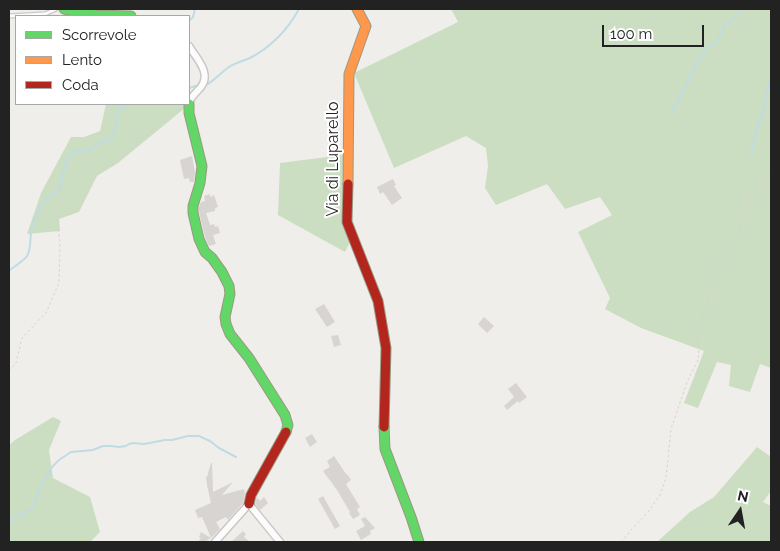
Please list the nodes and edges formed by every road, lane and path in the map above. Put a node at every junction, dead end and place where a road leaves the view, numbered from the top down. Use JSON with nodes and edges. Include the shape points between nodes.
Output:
{"nodes":[{"id":1,"x":56,"y":9,"type":"edge"},
{"id":2,"x":64,"y":9,"type":"edge"},
{"id":3,"x":357,"y":9,"type":"edge"},
{"id":4,"x":28,"y":15,"type":"edge"},
{"id":5,"x":95,"y":15,"type":"edge"},
{"id":6,"x":190,"y":48,"type":"edge"},
{"id":7,"x":190,"y":100,"type":"edge"},
{"id":8,"x":184,"y":105,"type":"edge"},
{"id":9,"x":189,"y":105,"type":"edge"},
{"id":10,"x":771,"y":170,"type":"edge"},
{"id":11,"x":48,"y":188,"type":"dead end"},
{"id":12,"x":57,"y":217,"type":"junction"},
{"id":13,"x":9,"y":372,"type":"edge"},
{"id":14,"x":249,"y":504,"type":"junction"},
{"id":15,"x":215,"y":542,"type":"edge"},
{"id":16,"x":280,"y":542,"type":"edge"},
{"id":17,"x":419,"y":542,"type":"edge"},
{"id":18,"x":621,"y":542,"type":"edge"}],
"edges":[{"from":1,"to":4,"type":"lane","via":[[46,14]]},
{"from":2,"to":5,"type":"street"},
{"from":3,"to":17,"type":"street","name":"Via di Luparello","via":[[366,26],[348,74],[347,222],[378,301],[386,348],[385,449]]},
{"from":6,"to":7,"type":"street","via":[[205,76],[203,84]]},
{"from":8,"to":12,"type":"path","via":[[115,163],[93,176],[74,212]]},
{"from":9,"to":14,"type":"street","via":[[202,166],[193,206],[199,238],[229,286],[225,317],[230,334],[265,382],[288,425]]},
{"from":10,"to":18,"type":"path","via":[[761,189],[746,197],[747,215],[724,254],[696,332],[698,360],[671,429],[666,478],[660,495]]},
{"from":11,"to":12,"type":"path","via":[[57,184],[65,190],[66,197],[53,213]]},
{"from":12,"to":13,"type":"path","via":[[59,282],[46,313],[22,338],[16,363]]},
{"from":14,"to":15,"type":"street"},
{"from":14,"to":16,"type":"street"}]}
